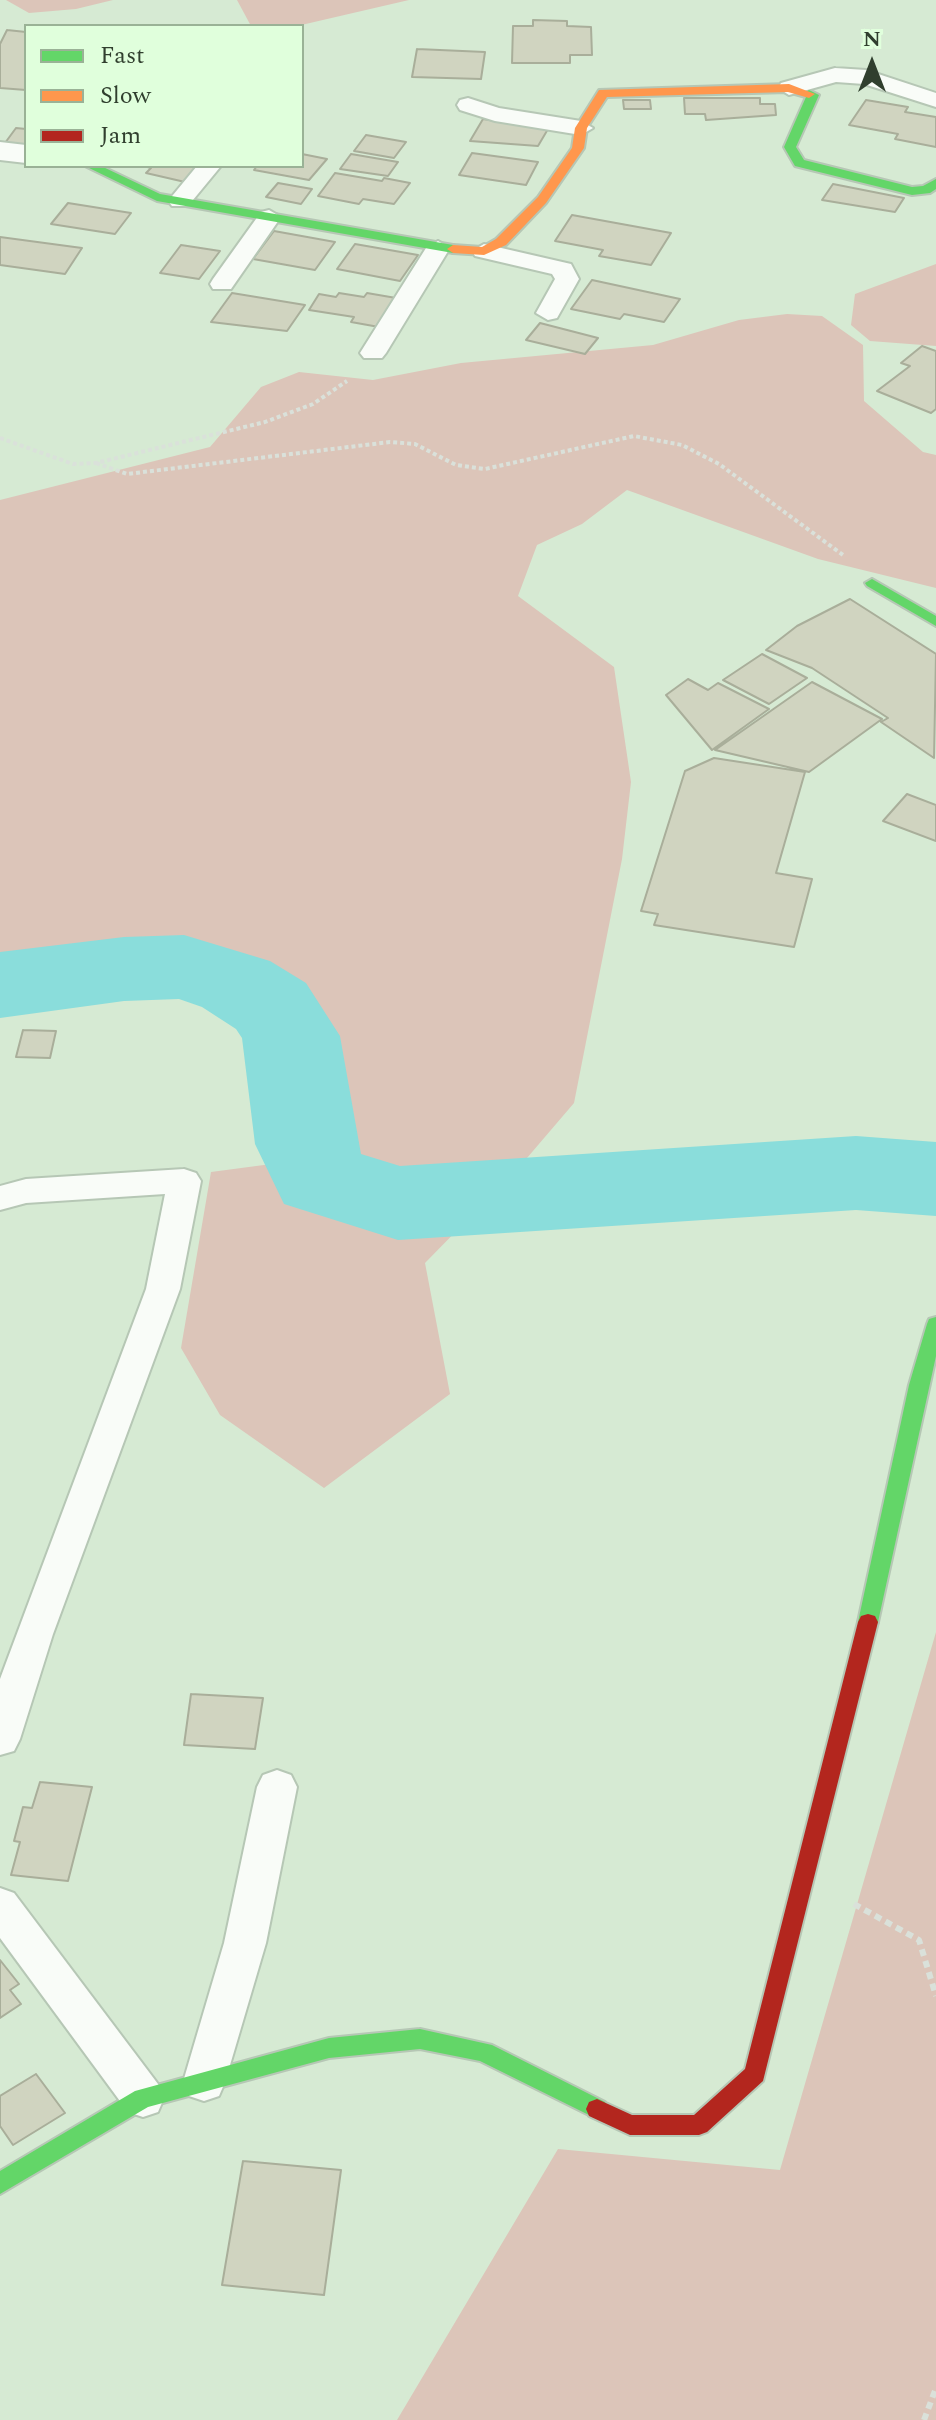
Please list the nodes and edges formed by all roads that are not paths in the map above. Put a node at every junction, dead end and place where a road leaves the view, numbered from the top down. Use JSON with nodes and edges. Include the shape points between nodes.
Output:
{"nodes":[{"id":1,"x":789,"y":88,"type":"junction"},
{"id":2,"x":936,"y":100,"type":"edge"},
{"id":3,"x":468,"y":105,"type":"dead end"},
{"id":4,"x":581,"y":128,"type":"junction"},
{"id":5,"x":0,"y":151,"type":"edge"},
{"id":6,"x":24,"y":154,"type":"edge"},
{"id":7,"x":95,"y":168,"type":"edge"},
{"id":8,"x":207,"y":168,"type":"edge"},
{"id":9,"x":936,"y":183,"type":"edge"},
{"id":10,"x":180,"y":201,"type":"junction"},
{"id":11,"x":269,"y":217,"type":"junction"},
{"id":12,"x":438,"y":248,"type":"junction"},
{"id":13,"x":484,"y":251,"type":"junction"},
{"id":14,"x":222,"y":284,"type":"dead end"},
{"id":15,"x":548,"y":313,"type":"dead end"},
{"id":16,"x":373,"y":353,"type":"road end"},
{"id":17,"x":872,"y":583,"type":"road end"},
{"id":18,"x":936,"y":622,"type":"edge"},
{"id":19,"x":0,"y":1198,"type":"edge"},
{"id":20,"x":936,"y":1324,"type":"edge"},
{"id":21,"x":0,"y":1739,"type":"edge"},
{"id":22,"x":277,"y":1787,"type":"dead end"},
{"id":23,"x":0,"y":1906,"type":"edge"},
{"id":24,"x":204,"y":2082,"type":"junction"},
{"id":25,"x":143,"y":2098,"type":"junction"},
{"id":26,"x":0,"y":2183,"type":"edge"}],
"edges":[{"from":1,"to":2,"type":"lane","via":[[835,75],[866,77]]},
{"from":1,"to":4,"type":"street","via":[[603,93]]},
{"from":1,"to":9,"type":"street","via":[[813,95],[790,147],[799,163],[912,191]]},
{"from":3,"to":4,"type":"lane"},
{"from":4,"to":13,"type":"street","via":[[578,148],[542,200],[501,242]]},
{"from":5,"to":6,"type":"street"},
{"from":7,"to":10,"type":"street","via":[[157,197]]},
{"from":8,"to":10,"type":"lane"},
{"from":10,"to":11,"type":"street"},
{"from":11,"to":12,"type":"street"},
{"from":11,"to":14,"type":"lane"},
{"from":12,"to":13,"type":"street"},
{"from":12,"to":16,"type":"lane"},
{"from":13,"to":15,"type":"lane","via":[[562,269],[567,279]]},
{"from":17,"to":18,"type":"street"},
{"from":19,"to":21,"type":"lane","via":[[26,1191],[184,1181],[163,1289]]},
{"from":20,"to":24,"type":"street","via":[[918,1385],[874,1600],[755,2074],[699,2125],[630,2125],[484,2052],[420,2039],[329,2048]]},
{"from":22,"to":24,"type":"lane","via":[[245,1943]]},
{"from":23,"to":25,"type":"lane"},
{"from":24,"to":25,"type":"street"},
{"from":25,"to":26,"type":"street"}]}
